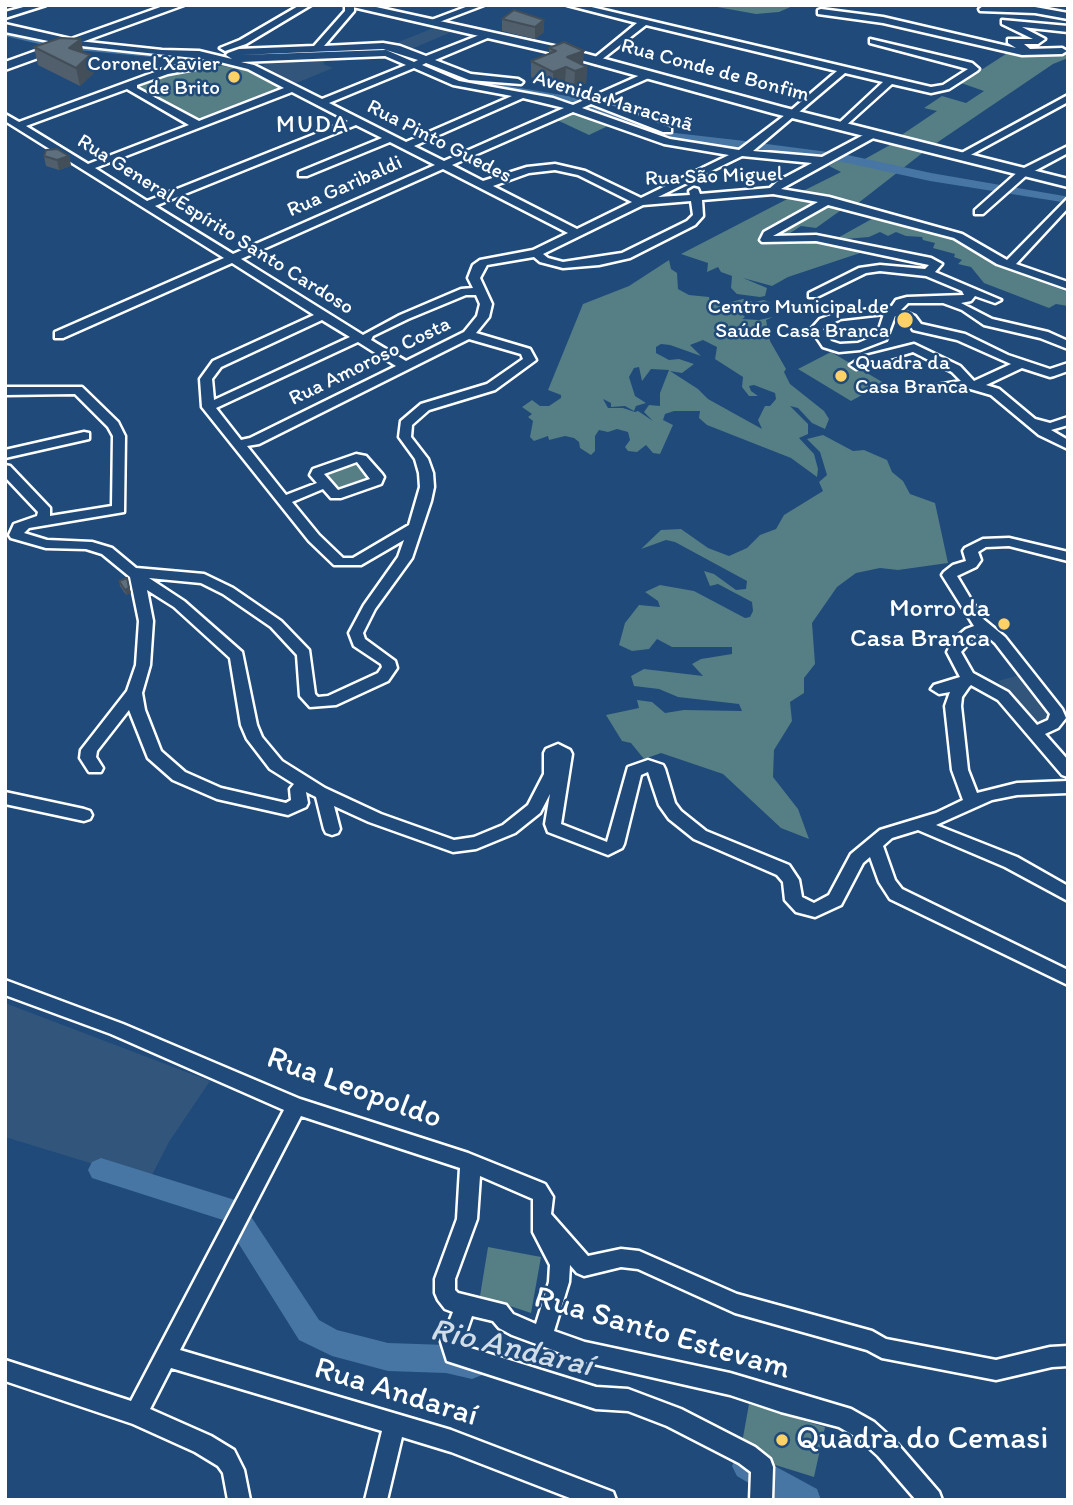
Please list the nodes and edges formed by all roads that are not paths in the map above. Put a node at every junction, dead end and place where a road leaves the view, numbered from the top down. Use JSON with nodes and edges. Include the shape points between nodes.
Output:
{"nodes":[{"id":1,"x":42,"y":5,"type":"edge"},
{"id":2,"x":178,"y":5,"type":"edge"},
{"id":3,"x":307,"y":5,"type":"edge"},
{"id":4,"x":349,"y":5,"type":"edge"},
{"id":5,"x":480,"y":5,"type":"edge"},
{"id":6,"x":571,"y":5,"type":"edge"},
{"id":7,"x":983,"y":9,"type":"dead end"},
{"id":8,"x":821,"y":12,"type":"dead end"},
{"id":9,"x":5,"y":15,"type":"edge"},
{"id":10,"x":1068,"y":16,"type":"edge"},
{"id":11,"x":431,"y":22,"type":"junction"},
{"id":12,"x":644,"y":22,"type":"junction"},
{"id":13,"x":5,"y":28,"type":"edge"},
{"id":14,"x":1068,"y":29,"type":"edge"},
{"id":15,"x":5,"y":35,"type":"edge"},
{"id":16,"x":487,"y":35,"type":"junction"},
{"id":17,"x":873,"y":41,"type":"dead end"},
{"id":18,"x":72,"y":42,"type":"junction"},
{"id":19,"x":242,"y":47,"type":"junction"},
{"id":20,"x":57,"y":48,"type":"junction"},
{"id":21,"x":317,"y":48,"type":"junction"},
{"id":22,"x":1065,"y":52,"type":"edge"},
{"id":23,"x":207,"y":55,"type":"junction"},
{"id":24,"x":270,"y":57,"type":"junction"},
{"id":25,"x":596,"y":61,"type":"junction"},
{"id":26,"x":420,"y":63,"type":"junction"},
{"id":27,"x":5,"y":66,"type":"edge"},
{"id":28,"x":165,"y":66,"type":"junction"},
{"id":29,"x":252,"y":68,"type":"junction"},
{"id":30,"x":844,"y":69,"type":"junction"},
{"id":31,"x":648,"y":75,"type":"junction"},
{"id":32,"x":890,"y":80,"type":"junction"},
{"id":33,"x":518,"y":82,"type":"dead end"},
{"id":34,"x":132,"y":85,"type":"junction"},
{"id":35,"x":292,"y":88,"type":"junction"},
{"id":36,"x":523,"y":95,"type":"junction"},
{"id":37,"x":1068,"y":98,"type":"edge"},
{"id":38,"x":321,"y":103,"type":"junction"},
{"id":39,"x":582,"y":104,"type":"junction"},
{"id":40,"x":793,"y":114,"type":"junction"},
{"id":41,"x":5,"y":117,"type":"edge"},
{"id":42,"x":355,"y":121,"type":"junction"},
{"id":43,"x":19,"y":124,"type":"junction"},
{"id":44,"x":200,"y":124,"type":"junction"},
{"id":45,"x":842,"y":126,"type":"junction"},
{"id":46,"x":667,"y":130,"type":"dead end"},
{"id":47,"x":873,"y":134,"type":"junction"},
{"id":48,"x":390,"y":138,"type":"junction"},
{"id":49,"x":406,"y":146,"type":"junction"},
{"id":50,"x":749,"y":148,"type":"junction"},
{"id":51,"x":1068,"y":149,"type":"edge"},
{"id":52,"x":961,"y":156,"type":"junction"},
{"id":53,"x":831,"y":158,"type":"junction"},
{"id":54,"x":442,"y":164,"type":"junction"},
{"id":55,"x":89,"y":167,"type":"junction"},
{"id":56,"x":1025,"y":172,"type":"junction"},
{"id":57,"x":303,"y":174,"type":"dead end"},
{"id":58,"x":689,"y":179,"type":"junction"},
{"id":59,"x":1068,"y":183,"type":"edge"},
{"id":60,"x":480,"y":185,"type":"junction"},
{"id":61,"x":773,"y":191,"type":"junction"},
{"id":62,"x":697,"y":199,"type":"junction"},
{"id":63,"x":829,"y":200,"type":"junction"},
{"id":64,"x":641,"y":202,"type":"junction"},
{"id":65,"x":1067,"y":203,"type":"edge"},
{"id":66,"x":149,"y":204,"type":"junction"},
{"id":67,"x":979,"y":212,"type":"dead end"},
{"id":68,"x":576,"y":233,"type":"junction"},
{"id":69,"x":536,"y":253,"type":"junction"},
{"id":70,"x":234,"y":259,"type":"junction"},
{"id":71,"x":1009,"y":265,"type":"junction"},
{"id":72,"x":928,"y":273,"type":"junction"},
{"id":73,"x":1068,"y":286,"type":"edge"},
{"id":74,"x":967,"y":290,"type":"junction"},
{"id":75,"x":481,"y":292,"type":"junction"},
{"id":76,"x":813,"y":295,"type":"dead end"},
{"id":77,"x":928,"y":299,"type":"junction"},
{"id":78,"x":995,"y":300,"type":"dead end"},
{"id":79,"x":894,"y":310,"type":"junction"},
{"id":80,"x":321,"y":317,"type":"junction"},
{"id":81,"x":59,"y":335,"type":"dead end"},
{"id":82,"x":468,"y":335,"type":"junction"},
{"id":83,"x":360,"y":340,"type":"junction"},
{"id":84,"x":1068,"y":345,"type":"edge"},
{"id":85,"x":1022,"y":363,"type":"junction"},
{"id":86,"x":856,"y":365,"type":"dead end"},
{"id":87,"x":405,"y":366,"type":"junction"},
{"id":88,"x":1068,"y":366,"type":"edge"},
{"id":89,"x":969,"y":385,"type":"junction"},
{"id":90,"x":941,"y":388,"type":"dead end"},
{"id":91,"x":5,"y":391,"type":"edge"},
{"id":92,"x":208,"y":407,"type":"junction"},
{"id":93,"x":1026,"y":415,"type":"junction"},
{"id":94,"x":1067,"y":421,"type":"edge"},
{"id":95,"x":84,"y":436,"type":"dead end"},
{"id":96,"x":239,"y":444,"type":"junction"},
{"id":97,"x":1068,"y":445,"type":"edge"},
{"id":98,"x":5,"y":454,"type":"edge"},
{"id":99,"x":5,"y":469,"type":"edge"},
{"id":100,"x":325,"y":484,"type":"dead end"},
{"id":101,"x":286,"y":500,"type":"junction"},
{"id":102,"x":22,"y":526,"type":"junction"},
{"id":103,"x":414,"y":528,"type":"junction"},
{"id":104,"x":1068,"y":556,"type":"edge"},
{"id":105,"x":135,"y":575,"type":"junction"},
{"id":106,"x":983,"y":628,"type":"junction"},
{"id":107,"x":967,"y":680,"type":"junction"},
{"id":108,"x":939,"y":689,"type":"dead end"},
{"id":109,"x":134,"y":693,"type":"junction"},
{"id":110,"x":1034,"y":733,"type":"junction"},
{"id":111,"x":95,"y":768,"type":"dead end"},
{"id":112,"x":1068,"y":771,"type":"edge"},
{"id":113,"x":307,"y":783,"type":"junction"},
{"id":114,"x":1068,"y":787,"type":"edge"},
{"id":115,"x":323,"y":794,"type":"junction"},
{"id":116,"x":5,"y":798,"type":"edge"},
{"id":117,"x":972,"y":800,"type":"junction"},
{"id":118,"x":84,"y":815,"type":"dead end"},
{"id":119,"x":919,"y":824,"type":"junction"},
{"id":120,"x":332,"y":829,"type":"dead end"},
{"id":121,"x":873,"y":844,"type":"junction"},
{"id":122,"x":1068,"y":894,"type":"edge"},
{"id":123,"x":1068,"y":978,"type":"edge"},
{"id":124,"x":5,"y":987,"type":"edge"},
{"id":125,"x":296,"y":1106,"type":"junction"},
{"id":126,"x":468,"y":1162,"type":"junction"},
{"id":127,"x":541,"y":1216,"type":"junction"},
{"id":128,"x":466,"y":1305,"type":"junction"},
{"id":129,"x":542,"y":1337,"type":"junction"},
{"id":130,"x":165,"y":1356,"type":"junction"},
{"id":131,"x":1068,"y":1356,"type":"edge"},
{"id":132,"x":5,"y":1370,"type":"edge"},
{"id":133,"x":136,"y":1414,"type":"junction"},
{"id":134,"x":394,"y":1425,"type":"junction"},
{"id":135,"x":762,"y":1486,"type":"edge"},
{"id":136,"x":239,"y":1500,"type":"edge"},
{"id":137,"x":376,"y":1500,"type":"edge"},
{"id":138,"x":605,"y":1500,"type":"edge"},
{"id":139,"x":931,"y":1500,"type":"edge"}],
"edges":[{"from":1,"to":9,"type":"street"},
{"from":2,"to":18,"type":"main road"},
{"from":3,"to":19,"type":"street"},
{"from":4,"to":11,"type":"main road","name":"Rua Conde de Bonfim"},
{"from":4,"to":21,"type":"street","via":[[350,11]]},
{"from":5,"to":11,"type":"street"},
{"from":6,"to":12,"type":"street"},
{"from":7,"to":10,"type":"street"},
{"from":8,"to":22,"type":"street","via":[[874,18],[1022,52]]},
{"from":11,"to":16,"type":"main road","name":"Rua Conde de Bonfim"},
{"from":12,"to":25,"type":"street"},
{"from":12,"to":30,"type":"street"},
{"from":13,"to":18,"type":"main road"},
{"from":14,"to":22,"type":"street","via":[[1005,23],[1040,39],[1012,40],[1014,45]]},
{"from":15,"to":20,"type":"main road"},
{"from":16,"to":25,"type":"main road","name":"Rua Conde de Bonfim"},
{"from":16,"to":26,"type":"street"},
{"from":17,"to":32,"type":"street","via":[[974,69],[943,89]]},
{"from":18,"to":20,"type":"main road"},
{"from":18,"to":23,"type":"street"},
{"from":19,"to":21,"type":"street","name":"Avenida Maracanã"},
{"from":19,"to":23,"type":"street"},
{"from":19,"to":24,"type":"street","name":"Avenida Maracanã","via":[[231,57]]},
{"from":20,"to":27,"type":"main road"},
{"from":20,"to":28,"type":"street"},
{"from":21,"to":26,"type":"street","name":"Avenida Maracanã","via":[[390,47]]},
{"from":23,"to":28,"type":"street"},
{"from":23,"to":29,"type":"street","name":"Rua Pinto Guedes"},
{"from":24,"to":26,"type":"street","name":"Avenida Maracanã","via":[[379,52]]},
{"from":24,"to":29,"type":"street","via":[[257,60]]},
{"from":25,"to":31,"type":"main road","name":"Rua Conde de Bonfim"},
{"from":26,"to":33,"type":"street","name":"Avenida Maracanã","via":[[469,77]]},
{"from":26,"to":36,"type":"street","name":"Avenida Maracanã","via":[[456,83]]},
{"from":26,"to":38,"type":"street"},
{"from":28,"to":29,"type":"street","via":[[212,63]]},
{"from":28,"to":34,"type":"street"},
{"from":29,"to":35,"type":"street","name":"Rua Pinto Guedes"},
{"from":30,"to":32,"type":"street"},
{"from":30,"to":40,"type":"street"},
{"from":31,"to":39,"type":"street","name":"Rua Garibaldi"},
{"from":31,"to":40,"type":"main road","name":"Rua Conde de Bonfim"},
{"from":32,"to":45,"type":"street"},
{"from":34,"to":43,"type":"street"},
{"from":34,"to":44,"type":"street"},
{"from":35,"to":38,"type":"street","name":"Rua Pinto Guedes"},
{"from":35,"to":44,"type":"street"},
{"from":36,"to":39,"type":"street","name":"Avenida Maracanã"},
{"from":36,"to":49,"type":"street"},
{"from":37,"to":52,"type":"street"},
{"from":38,"to":42,"type":"street","name":"Rua Pinto Guedes"},
{"from":39,"to":46,"type":"street","name":"Avenida Maracanã"},
{"from":39,"to":50,"type":"street","name":"Avenida Maracanã","via":[[668,142],[730,152]]},
{"from":39,"to":54,"type":"street","name":"Rua Garibaldi"},
{"from":40,"to":45,"type":"main road","name":"Rua Conde de Bonfim"},
{"from":40,"to":50,"type":"street"},
{"from":41,"to":43,"type":"street","name":"Rua General Espírito Santo Cardoso"},
{"from":42,"to":48,"type":"street","name":"Rua Pinto Guedes"},
{"from":42,"to":66,"type":"street"},
{"from":43,"to":55,"type":"street","name":"Rua General Espírito Santo Cardoso"},
{"from":44,"to":55,"type":"street"},
{"from":45,"to":47,"type":"main road","name":"Rua Conde de Bonfim"},
{"from":47,"to":52,"type":"main road","name":"Rua Conde de Bonfim"},
{"from":47,"to":53,"type":"street"},
{"from":48,"to":49,"type":"street","name":"Rua Pinto Guedes"},
{"from":48,"to":57,"type":"street"},
{"from":49,"to":54,"type":"street","name":"Rua Pinto Guedes"},
{"from":50,"to":53,"type":"street","name":"Avenida Maracanã"},
{"from":50,"to":58,"type":"street"},
{"from":51,"to":56,"type":"street"},
{"from":52,"to":56,"type":"main road","name":"Rua Conde de Bonfim"},
{"from":53,"to":61,"type":"street"},
{"from":54,"to":60,"type":"street","name":"Rua Pinto Guedes"},
{"from":54,"to":70,"type":"street","name":"Rua Garibaldi"},
{"from":55,"to":66,"type":"street","name":"Rua General Espírito Santo Cardoso"},
{"from":56,"to":59,"type":"main road","name":"Rua Conde de Bonfim"},
{"from":56,"to":67,"type":"street"},
{"from":58,"to":62,"type":"street"},
{"from":58,"to":64,"type":"street"},
{"from":60,"to":64,"type":"street","name":"Rua São Miguel","via":[[527,170],[565,168]]},
{"from":60,"to":68,"type":"street","name":"Rua Pinto Guedes"},
{"from":61,"to":62,"type":"street","name":"Rua São Miguel"},
{"from":61,"to":63,"type":"street","name":"Rua São Miguel"},
{"from":62,"to":64,"type":"street","name":"Rua São Miguel"},
{"from":62,"to":69,"type":"street","via":[[698,216],[691,223],[626,256],[563,265]]},
{"from":63,"to":71,"type":"street","name":"Rua São Miguel","via":[[958,236]]},
{"from":63,"to":72,"type":"street","via":[[768,234],[766,240],[816,238],[927,260],[936,264]]},
{"from":64,"to":68,"type":"street"},
{"from":65,"to":71,"type":"street"},
{"from":66,"to":70,"type":"street","name":"Rua General Espírito Santo Cardoso"},
{"from":68,"to":69,"type":"street"},
{"from":69,"to":75,"type":"street","name":"Rua Amoroso Costa","via":[[484,262],[474,278]]},
{"from":70,"to":80,"type":"street","name":"Rua General Espírito Santo Cardoso"},
{"from":70,"to":81,"type":"street","name":"Rua Garibaldi"},
{"from":71,"to":73,"type":"street","name":"Rua São Miguel"},
{"from":72,"to":74,"type":"street"},
{"from":72,"to":76,"type":"street","via":[[863,270]]},
{"from":74,"to":77,"type":"street","via":[[967,299]]},
{"from":74,"to":78,"type":"street"},
{"from":75,"to":82,"type":"street","name":"Rua Amoroso Costa","via":[[486,304],[483,317]]},
{"from":75,"to":83,"type":"street","via":[[465,291]]},
{"from":77,"to":79,"type":"street","via":[[900,302]]},
{"from":77,"to":84,"type":"street","via":[[958,304],[988,322]]},
{"from":79,"to":79,"type":"street","via":[[838,316],[817,329],[822,341],[833,346],[860,346],[882,337]]},
{"from":79,"to":85,"type":"street","via":[[911,318],[917,327],[961,337]]},
{"from":80,"to":83,"type":"street","name":"Rua General Espírito Santo Cardoso"},
{"from":80,"to":92,"type":"street","via":[[216,364],[206,379]]},
{"from":82,"to":87,"type":"street","name":"Rua Amoroso Costa"},
{"from":82,"to":103,"type":"street","via":[[527,352],[530,360],[491,387],[425,407],[406,424],[405,438],[421,459],[427,487]]},
{"from":83,"to":87,"type":"street","name":"Rua General Espírito Santo Cardoso"},
{"from":83,"to":92,"type":"street"},
{"from":85,"to":88,"type":"street","via":[[1050,373]]},
{"from":85,"to":89,"type":"street","via":[[988,381]]},
{"from":86,"to":89,"type":"street","via":[[914,348],[956,369]]},
{"from":87,"to":96,"type":"street","name":"Rua Amoroso Costa","via":[[254,441]]},
{"from":89,"to":90,"type":"street"},
{"from":89,"to":93,"type":"street","via":[[995,392]]},
{"from":91,"to":102,"type":"street","via":[[78,390],[119,436],[119,509]]},
{"from":92,"to":96,"type":"street"},
{"from":93,"to":94,"type":"street","via":[[1044,427]]},
{"from":93,"to":97,"type":"street"},
{"from":95,"to":98,"type":"street"},
{"from":96,"to":101,"type":"street"},
{"from":99,"to":102,"type":"street","via":[[45,511],[43,518]]},
{"from":100,"to":101,"type":"street"},
{"from":101,"to":103,"type":"street","via":[[314,538],[344,563],[356,562]]},
{"from":102,"to":105,"type":"street","via":[[16,535],[27,540],[107,551]]},
{"from":103,"to":105,"type":"street","via":[[405,558],[356,633],[359,642],[388,661],[388,672],[323,703],[308,696],[304,654],[276,624],[204,579]]},
{"from":104,"to":106,"type":"street","via":[[1009,542],[983,543],[970,551],[971,564],[950,572]]},
{"from":105,"to":109,"type":"street","via":[[146,621],[143,665]]},
{"from":105,"to":113,"type":"street","via":[[179,604],[237,656],[245,713],[255,739],[276,765]]},
{"from":106,"to":107,"type":"street","via":[[964,636],[954,652]]},
{"from":106,"to":110,"type":"street","via":[[1000,640],[1057,713],[1053,724]]},
{"from":107,"to":108,"type":"street"},
{"from":107,"to":110,"type":"street","via":[[1003,696]]},
{"from":107,"to":117,"type":"street","via":[[953,706],[960,769]]},
{"from":109,"to":111,"type":"street","via":[[89,750]]},
{"from":109,"to":113,"type":"street","via":[[154,754],[179,776],[217,793],[288,809],[300,803],[298,789]]},
{"from":110,"to":112,"type":"street"},
{"from":113,"to":115,"type":"street"},
{"from":114,"to":117,"type":"street","via":[[1017,789]]},
{"from":115,"to":120,"type":"street"},
{"from":115,"to":121,"type":"street","via":[[453,846],[470,845],[509,829],[534,810],[552,774],[552,753],[560,750],[564,754],[554,828],[608,849],[618,838],[634,771],[648,766],[657,769],[675,816],[700,835],[787,872],[794,900],[807,909],[835,900],[857,859]]},
{"from":116,"to":118,"type":"street"},
{"from":117,"to":119,"type":"street"},
{"from":119,"to":121,"type":"street","via":[[886,834]]},
{"from":119,"to":122,"type":"street","via":[[1012,862]]},
{"from":121,"to":123,"type":"street","via":[[896,894]]},
{"from":124,"to":125,"type":"street","name":"Rua Leopoldo","via":[[117,1029]]},
{"from":125,"to":126,"type":"street","name":"Rua Leopoldo"},
{"from":125,"to":130,"type":"street"},
{"from":126,"to":127,"type":"street","name":"Rua Leopoldo","via":[[538,1190],[543,1197]]},
{"from":126,"to":128,"type":"street","via":[[467,1219],[444,1293],[452,1302]]},
{"from":127,"to":129,"type":"street","name":"Rua Leopoldo","via":[[543,1232],[560,1265]]},
{"from":127,"to":131,"type":"street","via":[[584,1266],[621,1258],[639,1260],[735,1303],[862,1338],[882,1348],[996,1370]]},
{"from":128,"to":129,"type":"street","name":"Rua Santo Estevam","via":[[499,1312],[506,1321]]},
{"from":128,"to":135,"type":"street","via":[[452,1342],[452,1350],[460,1356],[596,1398],[628,1400],[651,1408],[747,1455]]},
{"from":129,"to":139,"type":"street","name":"Rua Santo Estevam","via":[[843,1417],[886,1448]]},
{"from":130,"to":133,"type":"street"},
{"from":130,"to":134,"type":"street","name":"Rua Andaraí"},
{"from":132,"to":133,"type":"street"},
{"from":133,"to":136,"type":"street","via":[[226,1458]]},
{"from":134,"to":137,"type":"street"},
{"from":134,"to":138,"type":"street","name":"Rua Andaraí","via":[[451,1441]]}]}
